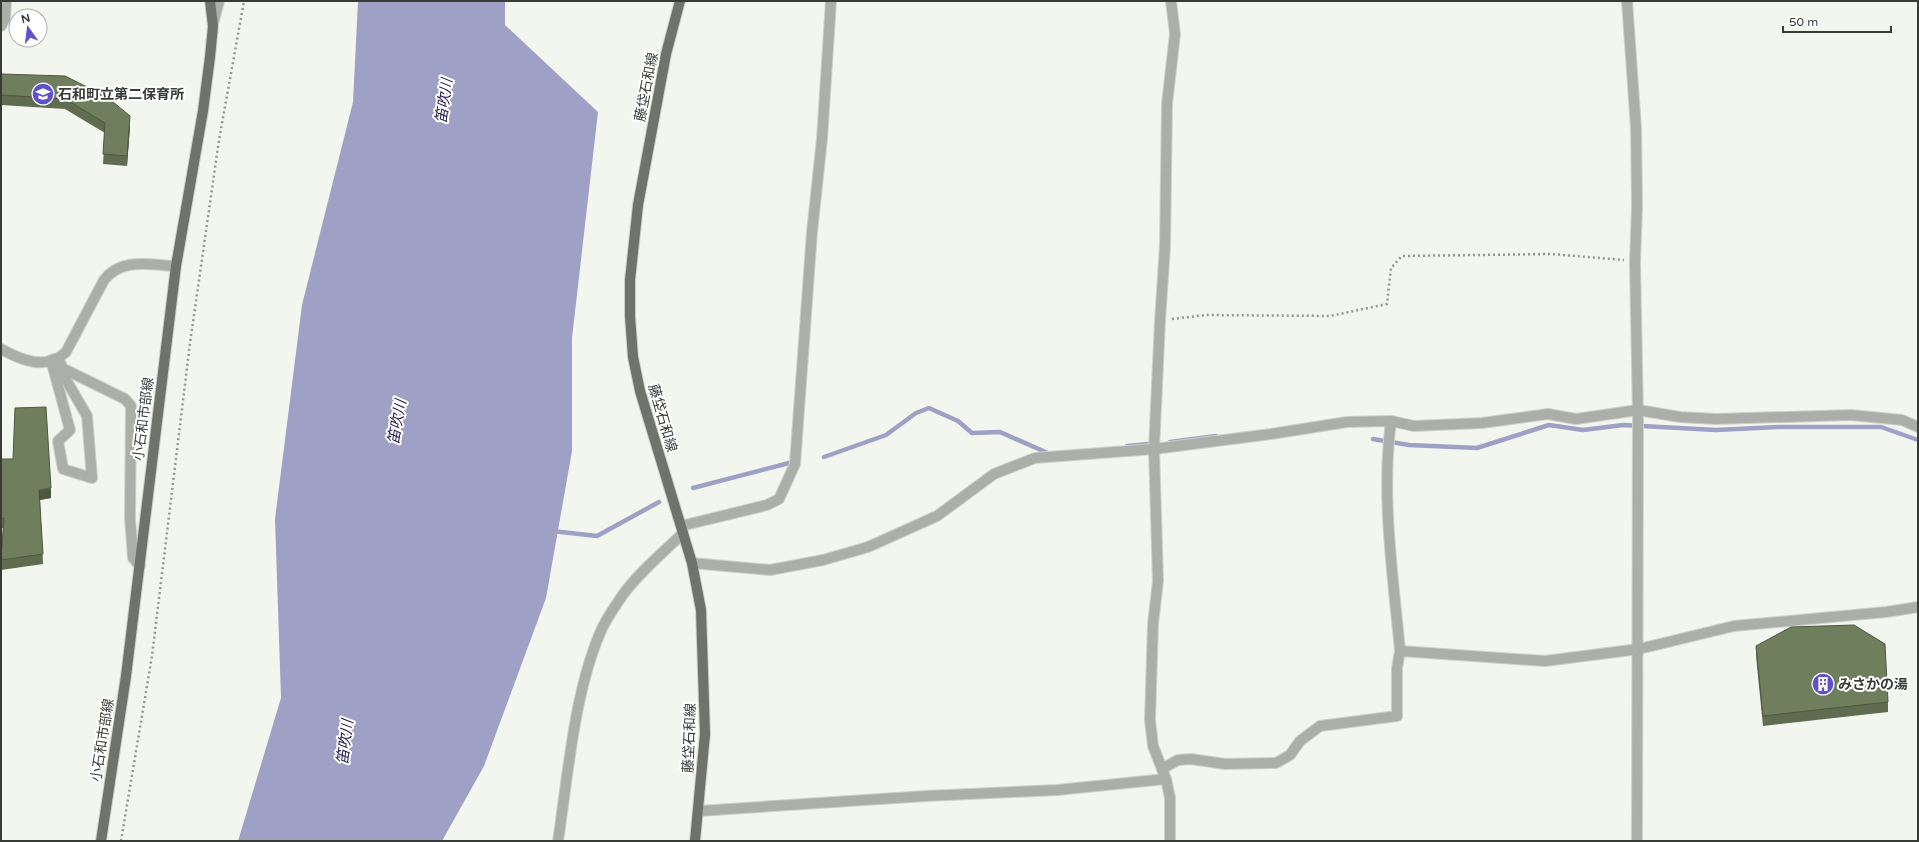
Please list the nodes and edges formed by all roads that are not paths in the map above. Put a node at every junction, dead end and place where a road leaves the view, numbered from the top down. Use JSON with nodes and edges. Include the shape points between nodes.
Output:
{"nodes":[{"id":1,"x":6,"y":1,"type":"edge"},
{"id":2,"x":210,"y":1,"type":"edge"},
{"id":3,"x":219,"y":1,"type":"edge"},
{"id":4,"x":680,"y":1,"type":"edge"},
{"id":5,"x":831,"y":1,"type":"edge"},
{"id":6,"x":1171,"y":1,"type":"edge"},
{"id":7,"x":1627,"y":1,"type":"edge"},
{"id":8,"x":1,"y":26,"type":"edge"},
{"id":9,"x":213,"y":26,"type":"junction"},
{"id":10,"x":176,"y":266,"type":"junction"},
{"id":11,"x":1,"y":349,"type":"edge"},
{"id":12,"x":55,"y":359,"type":"junction"},
{"id":13,"x":1638,"y":413,"type":"junction"},
{"id":14,"x":1391,"y":421,"type":"junction"},
{"id":15,"x":1918,"y":427,"type":"edge"},
{"id":16,"x":1154,"y":449,"type":"junction"},
{"id":17,"x":682,"y":528,"type":"junction"},
{"id":18,"x":692,"y":563,"type":"junction"},
{"id":19,"x":140,"y":566,"type":"junction"},
{"id":20,"x":1918,"y":607,"type":"edge"},
{"id":21,"x":1638,"y":649,"type":"junction"},
{"id":22,"x":1400,"y":651,"type":"junction"},
{"id":23,"x":1164,"y":774,"type":"junction"},
{"id":24,"x":699,"y":810,"type":"junction"},
{"id":25,"x":100,"y":841,"type":"edge"},
{"id":26,"x":558,"y":841,"type":"edge"},
{"id":27,"x":695,"y":841,"type":"edge"},
{"id":28,"x":1170,"y":841,"type":"edge"},
{"id":29,"x":1638,"y":841,"type":"edge"}],
"edges":[{"from":1,"to":8,"type":"street","via":[[5,19]]},
{"from":2,"to":9,"type":"main road","name":"小石和市部線"},
{"from":3,"to":9,"type":"street"},
{"from":4,"to":17,"type":"main road","name":"藤垈石和線","via":[[666,54],[638,205],[630,280],[630,316],[633,357],[650,428]]},
{"from":5,"to":17,"type":"street","via":[[795,464],[779,499],[767,506]]},
{"from":6,"to":16,"type":"street","via":[[1175,34],[1167,104],[1165,246]]},
{"from":7,"to":13,"type":"street","via":[[1636,128]]},
{"from":9,"to":10,"type":"main road","name":"小石和市部線","via":[[203,111]]},
{"from":10,"to":12,"type":"street","via":[[128,264],[111,271],[66,352]]},
{"from":10,"to":19,"type":"main road","name":"小石和市部線"},
{"from":11,"to":12,"type":"street","via":[[29,362]]},
{"from":12,"to":12,"type":"street","via":[[70,430],[58,441],[62,469],[92,478],[87,416]]},
{"from":12,"to":19,"type":"street","via":[[62,368],[125,399],[131,406],[131,524],[133,558]]},
{"from":13,"to":14,"type":"street","via":[[1576,419],[1548,414],[1482,423],[1414,426]]},
{"from":13,"to":15,"type":"street","via":[[1716,419],[1851,416],[1902,420]]},
{"from":13,"to":21,"type":"street"},
{"from":14,"to":16,"type":"street","via":[[1347,422]]},
{"from":14,"to":22,"type":"street","via":[[1388,450],[1389,516]]},
{"from":16,"to":18,"type":"street","via":[[1035,458],[994,474],[937,516],[868,547],[823,560],[770,570]]},
{"from":16,"to":23,"type":"street","via":[[1158,581],[1153,624],[1150,720],[1153,746]]},
{"from":17,"to":18,"type":"main road","name":"藤垈石和線"},
{"from":17,"to":26,"type":"street","via":[[623,595],[600,631],[579,706]]},
{"from":18,"to":24,"type":"main road","name":"藤垈石和線","via":[[701,610],[705,734]]},
{"from":19,"to":25,"type":"main road","name":"小石和市部線"},
{"from":20,"to":21,"type":"street","via":[[1734,626]]},
{"from":21,"to":22,"type":"street","via":[[1545,661]]},
{"from":21,"to":29,"type":"street"},
{"from":22,"to":23,"type":"street","via":[[1397,668],[1397,716],[1320,726],[1300,741],[1290,755],[1276,763],[1225,764],[1191,759],[1178,760]]},
{"from":23,"to":24,"type":"street","via":[[1057,790]]},
{"from":23,"to":28,"type":"street","via":[[1170,798]]},
{"from":24,"to":27,"type":"main road","name":"藤垈石和線"}]}
